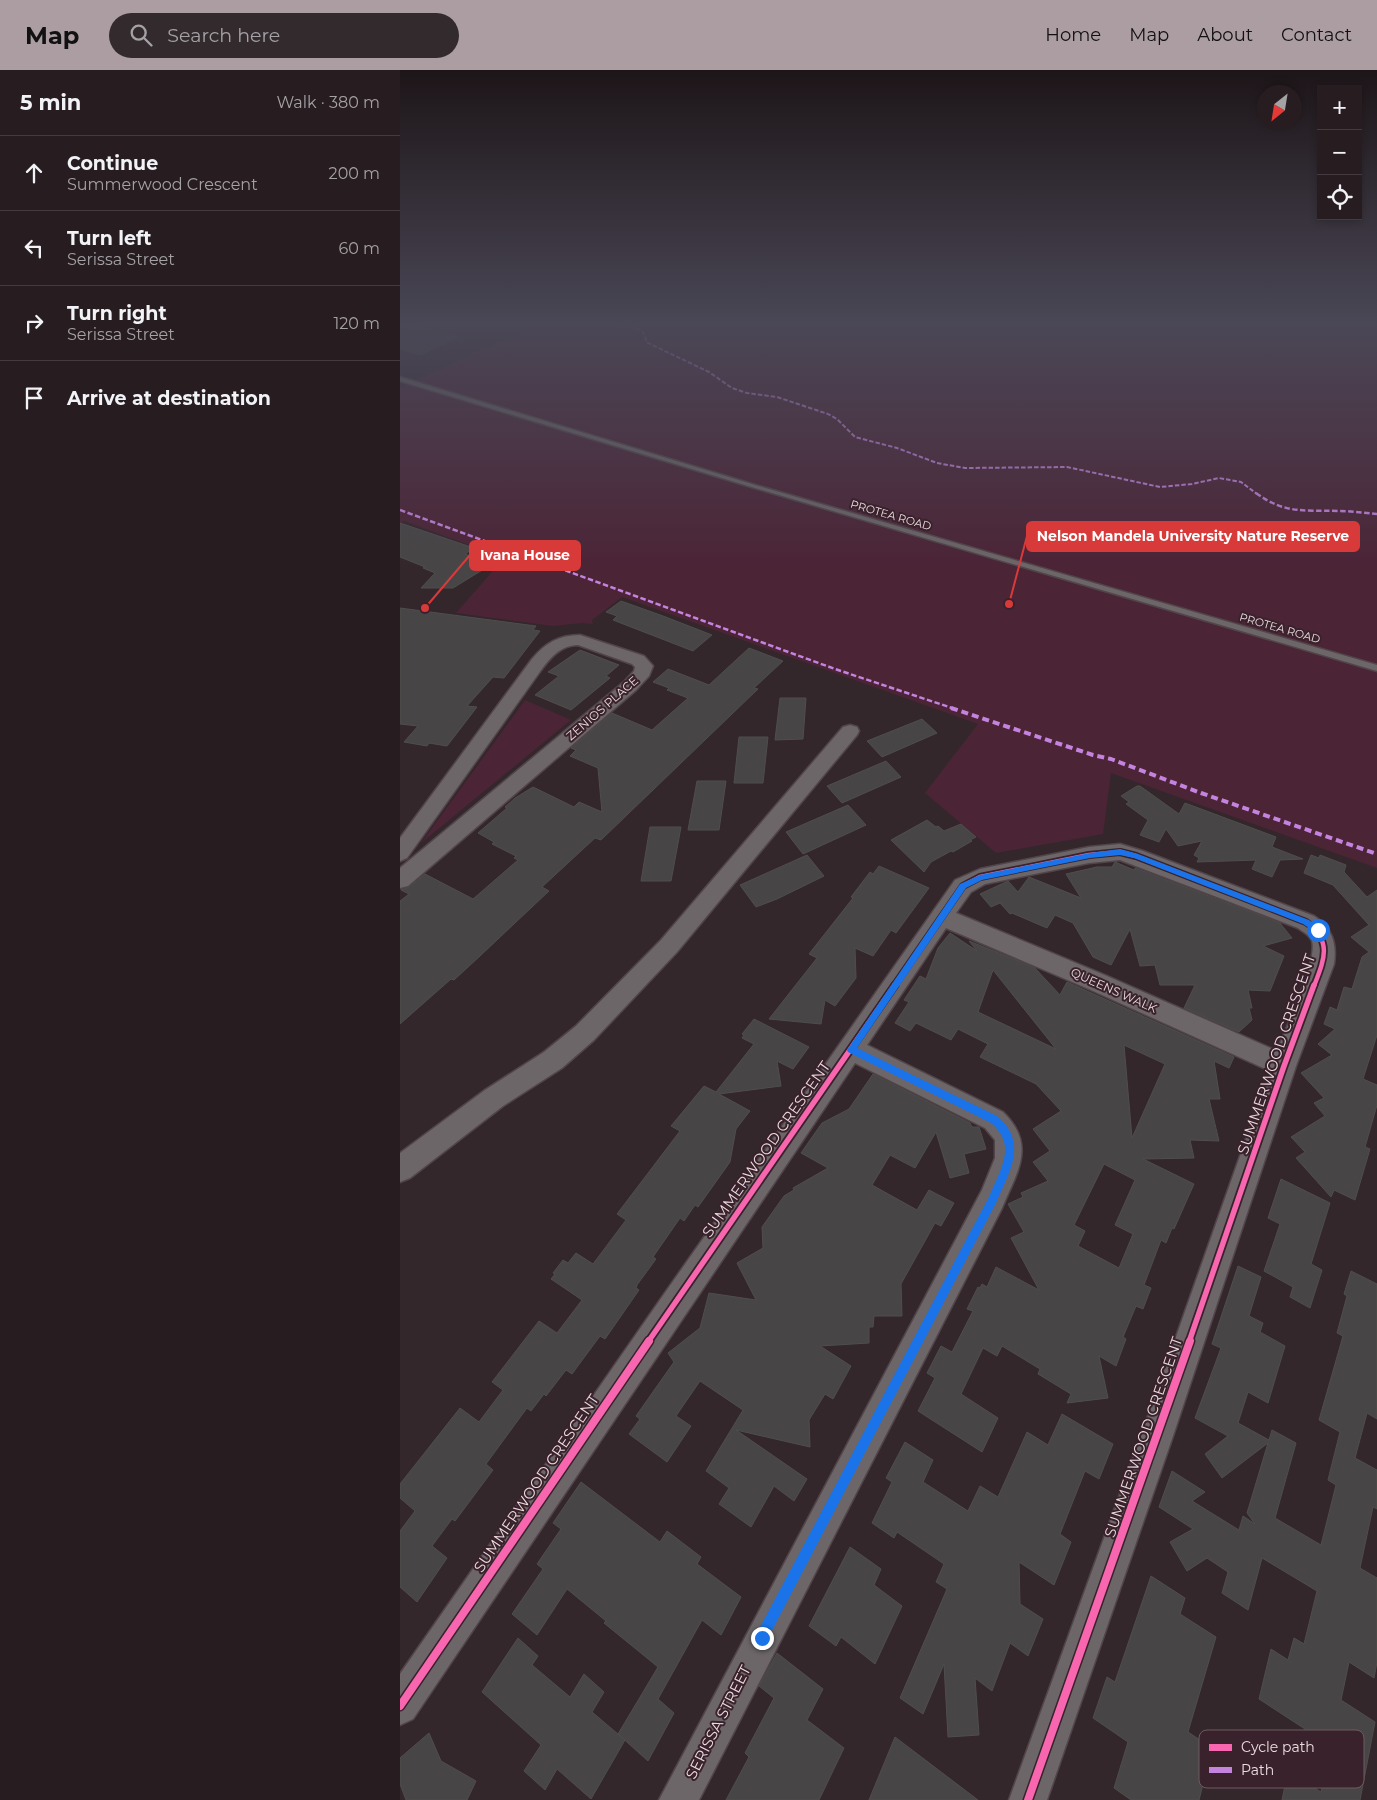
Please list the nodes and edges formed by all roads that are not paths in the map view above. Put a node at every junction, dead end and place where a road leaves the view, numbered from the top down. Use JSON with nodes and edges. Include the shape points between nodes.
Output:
{"nodes":[{"id":1,"x":492,"y":407,"type":"edge"},
{"id":2,"x":1377,"y":668,"type":"edge"},
{"id":3,"x":850,"y":731,"type":"dead end"},
{"id":4,"x":400,"y":853,"type":"edge"},
{"id":5,"x":400,"y":880,"type":"edge"},
{"id":6,"x":942,"y":917,"type":"junction"},
{"id":7,"x":852,"y":1050,"type":"junction"},
{"id":8,"x":1284,"y":1066,"type":"junction"},
{"id":9,"x":400,"y":1168,"type":"edge"},
{"id":10,"x":400,"y":1706,"type":"edge"},
{"id":11,"x":678,"y":1800,"type":"edge"},
{"id":12,"x":1028,"y":1800,"type":"edge"}],
"edges":[{"from":1,"to":2,"type":"lane","name":"PROTEA ROAD"},
{"from":3,"to":9,"type":"street","via":[[669,946],[585,1033],[553,1060],[494,1098]]},
{"from":4,"to":5,"type":"street","name":"ZENIOS PLACE","via":[[547,651],[572,639],[580,640],[638,660],[644,666],[643,672],[630,686]]},
{"from":6,"to":7,"type":"street","name":"SUMMERWOOD CRESCENT"},
{"from":6,"to":8,"type":"street","name":"QUEENS WALK"},
{"from":6,"to":8,"type":"street","name":"SUMMERWOOD CRESCENT","via":[[970,881],[1090,855],[1120,852],[1306,922],[1318,930],[1325,948]]},
{"from":7,"to":10,"type":"street","name":"SUMMERWOOD CRESCENT","via":[[672,1306]]},
{"from":7,"to":11,"type":"street","name":"SERISSA STREET","via":[[994,1120],[1005,1129],[1010,1156],[992,1200]]},
{"from":8,"to":12,"type":"street","name":"SUMMERWOOD CRESCENT"}]}
